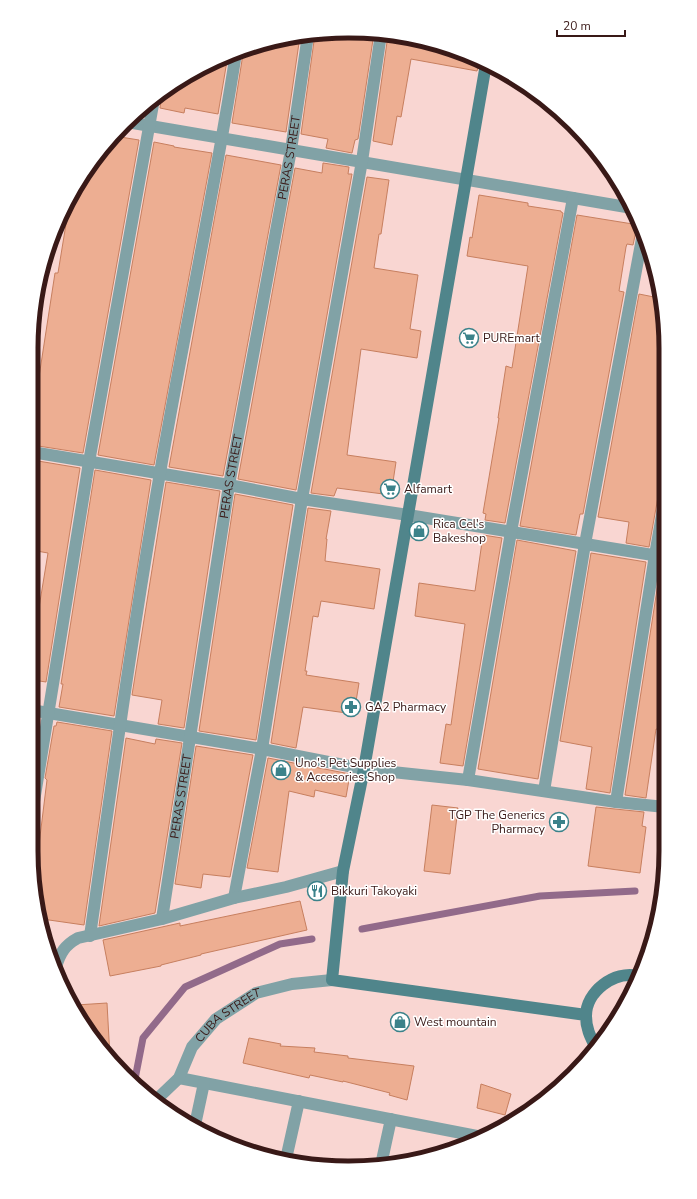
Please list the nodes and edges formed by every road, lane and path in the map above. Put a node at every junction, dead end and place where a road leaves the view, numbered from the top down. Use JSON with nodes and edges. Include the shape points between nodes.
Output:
{"nodes":[{"id":1,"x":380,"y":40,"type":"edge"},
{"id":2,"x":307,"y":41,"type":"edge"},
{"id":3,"x":235,"y":60,"type":"edge"},
{"id":4,"x":485,"y":70,"type":"edge"},
{"id":5,"x":153,"y":107,"type":"edge"},
{"id":6,"x":135,"y":123,"type":"edge"},
{"id":7,"x":150,"y":126,"type":"junction"},
{"id":8,"x":223,"y":138,"type":"junction"},
{"id":9,"x":291,"y":150,"type":"junction"},
{"id":10,"x":362,"y":161,"type":"junction"},
{"id":11,"x":466,"y":180,"type":"junction"},
{"id":12,"x":573,"y":198,"type":"junction"},
{"id":13,"x":625,"y":207,"type":"edge"},
{"id":14,"x":641,"y":244,"type":"edge"},
{"id":15,"x":38,"y":453,"type":"edge"},
{"id":16,"x":89,"y":462,"type":"junction"},
{"id":17,"x":160,"y":474,"type":"junction"},
{"id":18,"x":229,"y":485,"type":"junction"},
{"id":19,"x":302,"y":499,"type":"junction"},
{"id":20,"x":408,"y":515,"type":"junction"},
{"id":21,"x":511,"y":532,"type":"junction"},
{"id":22,"x":585,"y":544,"type":"junction"},
{"id":23,"x":659,"y":556,"type":"edge"},
{"id":24,"x":659,"y":562,"type":"edge"},
{"id":25,"x":38,"y":711,"type":"edge"},
{"id":26,"x":49,"y":713,"type":"junction"},
{"id":27,"x":120,"y":726,"type":"junction"},
{"id":28,"x":190,"y":737,"type":"junction"},
{"id":29,"x":262,"y":749,"type":"junction"},
{"id":30,"x":364,"y":768,"type":"junction"},
{"id":31,"x":38,"y":778,"type":"edge"},
{"id":32,"x":468,"y":780,"type":"junction"},
{"id":33,"x":544,"y":790,"type":"junction"},
{"id":34,"x":616,"y":802,"type":"junction"},
{"id":35,"x":659,"y":806,"type":"edge"},
{"id":36,"x":343,"y":871,"type":"junction"},
{"id":37,"x":234,"y":898,"type":"junction"},
{"id":38,"x":162,"y":919,"type":"junction"},
{"id":39,"x":90,"y":936,"type":"junction"},
{"id":40,"x":58,"y":961,"type":"edge"},
{"id":41,"x":633,"y":974,"type":"edge"},
{"id":42,"x":332,"y":980,"type":"junction"},
{"id":43,"x":586,"y":1015,"type":"junction"},
{"id":44,"x":593,"y":1042,"type":"edge"},
{"id":45,"x":179,"y":1078,"type":"junction"},
{"id":46,"x":204,"y":1083,"type":"junction"},
{"id":47,"x":159,"y":1097,"type":"edge"},
{"id":48,"x":299,"y":1101,"type":"junction"},
{"id":49,"x":391,"y":1119,"type":"junction"},
{"id":50,"x":196,"y":1121,"type":"edge"},
{"id":51,"x":472,"y":1135,"type":"edge"},
{"id":52,"x":287,"y":1155,"type":"edge"},
{"id":53,"x":382,"y":1159,"type":"edge"}],
"edges":[{"from":1,"to":10,"type":"street"},
{"from":2,"to":9,"type":"street","name":"PERAS STREET"},
{"from":3,"to":8,"type":"street"},
{"from":4,"to":11,"type":"street"},
{"from":5,"to":7,"type":"street"},
{"from":6,"to":7,"type":"street"},
{"from":7,"to":8,"type":"street"},
{"from":7,"to":16,"type":"street"},
{"from":8,"to":9,"type":"street"},
{"from":8,"to":17,"type":"street"},
{"from":9,"to":10,"type":"street"},
{"from":9,"to":18,"type":"street","name":"PERAS STREET"},
{"from":10,"to":11,"type":"street"},
{"from":10,"to":19,"type":"street"},
{"from":11,"to":12,"type":"street"},
{"from":11,"to":20,"type":"street"},
{"from":12,"to":13,"type":"street"},
{"from":12,"to":21,"type":"street"},
{"from":14,"to":22,"type":"street"},
{"from":15,"to":16,"type":"street"},
{"from":16,"to":17,"type":"street"},
{"from":16,"to":26,"type":"street"},
{"from":17,"to":18,"type":"street"},
{"from":17,"to":27,"type":"street"},
{"from":18,"to":19,"type":"street"},
{"from":18,"to":28,"type":"street","name":"PERAS STREET"},
{"from":19,"to":20,"type":"street"},
{"from":19,"to":29,"type":"street"},
{"from":20,"to":21,"type":"street"},
{"from":20,"to":30,"type":"street"},
{"from":21,"to":22,"type":"street"},
{"from":21,"to":32,"type":"street"},
{"from":22,"to":23,"type":"street"},
{"from":22,"to":33,"type":"street"},
{"from":24,"to":34,"type":"street"},
{"from":25,"to":26,"type":"street"},
{"from":26,"to":27,"type":"street"},
{"from":26,"to":31,"type":"street"},
{"from":27,"to":28,"type":"street"},
{"from":27,"to":39,"type":"street"},
{"from":28,"to":29,"type":"street"},
{"from":28,"to":38,"type":"street","name":"PERAS STREET"},
{"from":29,"to":30,"type":"street"},
{"from":29,"to":37,"type":"street"},
{"from":30,"to":32,"type":"street"},
{"from":30,"to":36,"type":"street"},
{"from":32,"to":33,"type":"street"},
{"from":33,"to":34,"type":"street"},
{"from":34,"to":35,"type":"street"},
{"from":36,"to":37,"type":"street"},
{"from":36,"to":42,"type":"street"},
{"from":37,"to":38,"type":"street"},
{"from":38,"to":39,"type":"street"},
{"from":39,"to":40,"type":"street","via":[[70,942],[62,951]]},
{"from":41,"to":43,"type":"street","via":[[616,977],[600,987],[591,999]]},
{"from":42,"to":43,"type":"street"},
{"from":42,"to":45,"type":"street","name":"CUBA STREET","via":[[292,984],[256,993],[216,1019],[192,1047]]},
{"from":43,"to":44,"type":"street","via":[[587,1031]]},
{"from":45,"to":46,"type":"street"},
{"from":45,"to":47,"type":"street","name":"CUBA STREET"},
{"from":46,"to":48,"type":"street"},
{"from":46,"to":50,"type":"street"},
{"from":48,"to":49,"type":"street"},
{"from":48,"to":52,"type":"street"},
{"from":49,"to":51,"type":"street"},
{"from":49,"to":53,"type":"street"}]}
